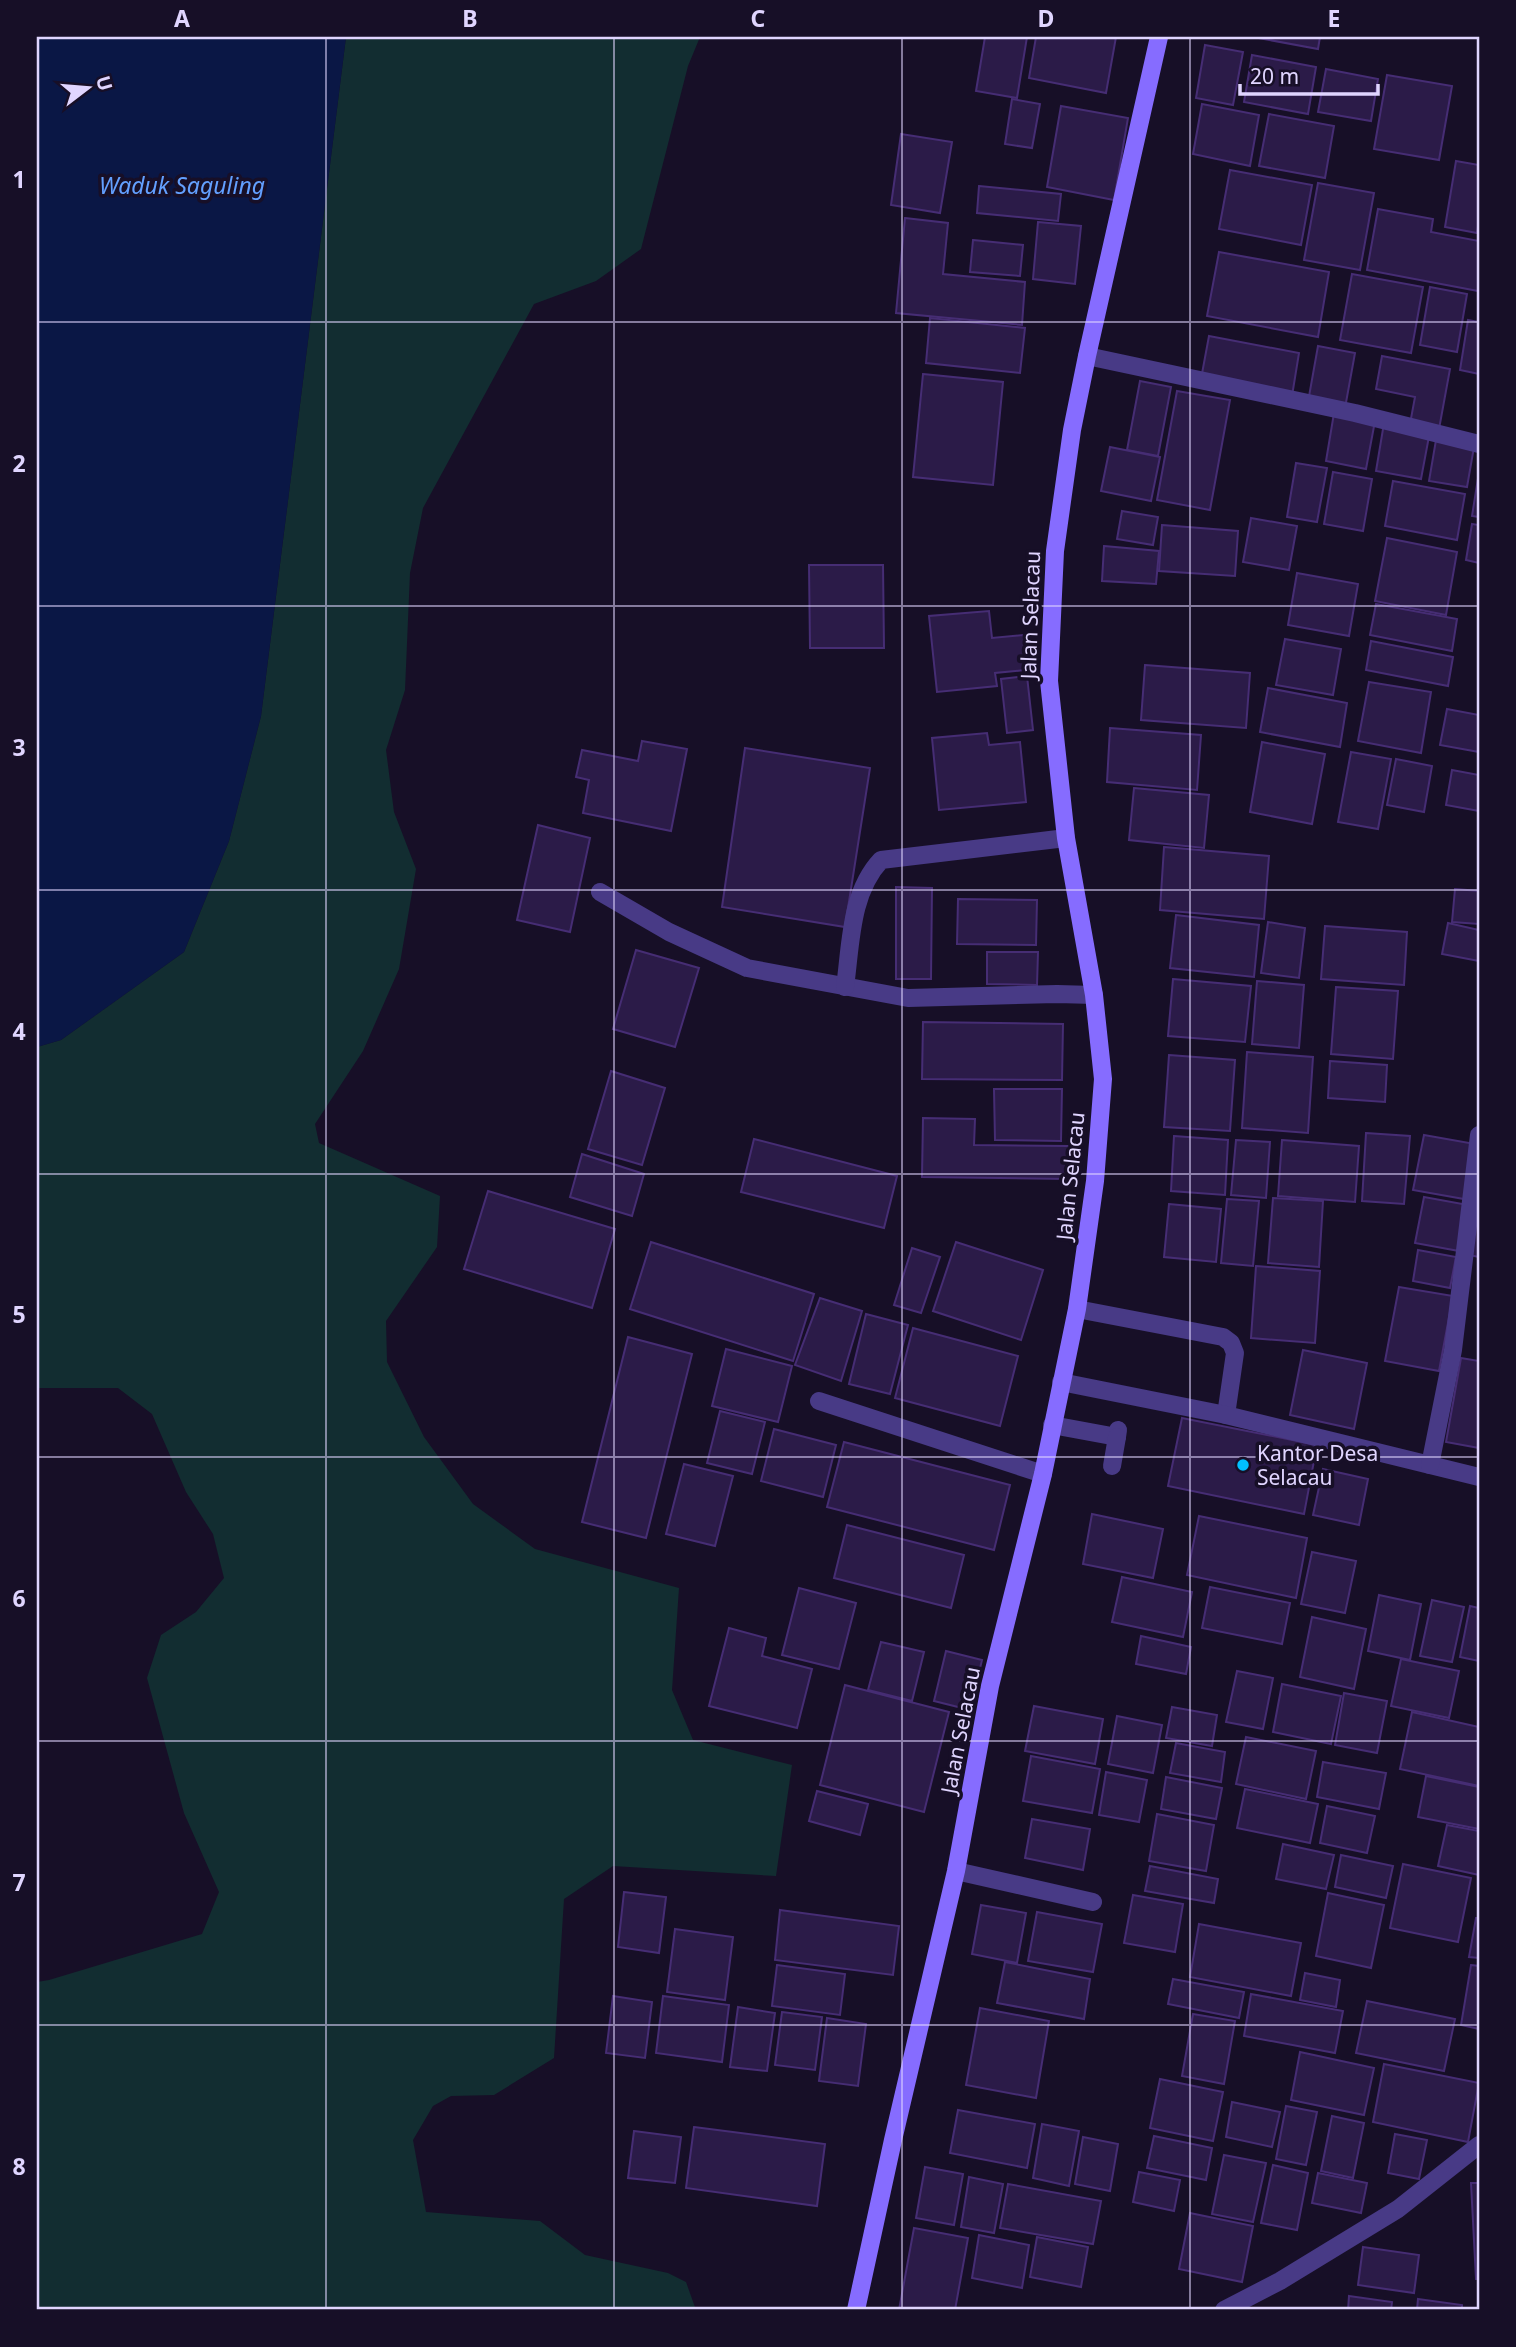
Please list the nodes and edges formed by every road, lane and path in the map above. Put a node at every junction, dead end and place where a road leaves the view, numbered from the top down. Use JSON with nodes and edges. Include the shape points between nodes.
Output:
{"nodes":[{"id":1,"x":1159,"y":37,"type":"edge"},
{"id":2,"x":1087,"y":356,"type":"junction"},
{"id":3,"x":1479,"y":444,"type":"edge"},
{"id":4,"x":1066,"y":838,"type":"junction"},
{"id":5,"x":600,"y":892,"type":"dead end"},
{"id":6,"x":845,"y":987,"type":"junction"},
{"id":7,"x":1094,"y":995,"type":"junction"},
{"id":8,"x":1479,"y":1135,"type":"edge"},
{"id":9,"x":1077,"y":1309,"type":"junction"},
{"id":10,"x":1061,"y":1382,"type":"junction"},
{"id":11,"x":819,"y":1401,"type":"dead end"},
{"id":12,"x":1226,"y":1415,"type":"junction"},
{"id":13,"x":1052,"y":1426,"type":"junction"},
{"id":14,"x":1430,"y":1465,"type":"junction"},
{"id":15,"x":1112,"y":1466,"type":"dead end"},
{"id":16,"x":1043,"y":1474,"type":"junction"},
{"id":17,"x":1479,"y":1477,"type":"edge"},
{"id":18,"x":956,"y":1871,"type":"junction"},
{"id":19,"x":1093,"y":1902,"type":"dead end"},
{"id":20,"x":1479,"y":2145,"type":"edge"},
{"id":21,"x":856,"y":2310,"type":"edge"},
{"id":22,"x":1224,"y":2310,"type":"edge"}],
"edges":[{"from":1,"to":2,"type":"street","name":"Jalan Selacau"},
{"from":2,"to":3,"type":"street"},
{"from":2,"to":4,"type":"street","name":"Jalan Selacau","via":[[1055,551],[1049,668]]},
{"from":4,"to":6,"type":"street","via":[[881,860],[858,896]]},
{"from":4,"to":7,"type":"street","name":"Jalan Selacau"},
{"from":5,"to":6,"type":"street","via":[[669,932],[747,968]]},
{"from":6,"to":7,"type":"street","via":[[908,998]]},
{"from":7,"to":9,"type":"street","name":"Jalan Selacau","via":[[1103,1079],[1095,1181]]},
{"from":8,"to":14,"type":"street","via":[[1453,1350]]},
{"from":9,"to":10,"type":"street","name":"Jalan Selacau"},
{"from":9,"to":12,"type":"street","via":[[1223,1337],[1235,1353]]},
{"from":10,"to":12,"type":"street"},
{"from":10,"to":13,"type":"street","name":"Jalan Selacau"},
{"from":11,"to":16,"type":"street"},
{"from":12,"to":14,"type":"street"},
{"from":13,"to":15,"type":"street","via":[[1117,1433]]},
{"from":13,"to":16,"type":"street","name":"Jalan Selacau"},
{"from":14,"to":17,"type":"street"},
{"from":16,"to":18,"type":"street","name":"Jalan Selacau","via":[[990,1686]]},
{"from":18,"to":19,"type":"street"},
{"from":18,"to":21,"type":"street","name":"Jalan Selacau"},
{"from":20,"to":22,"type":"street","via":[[1398,2209]]}]}
